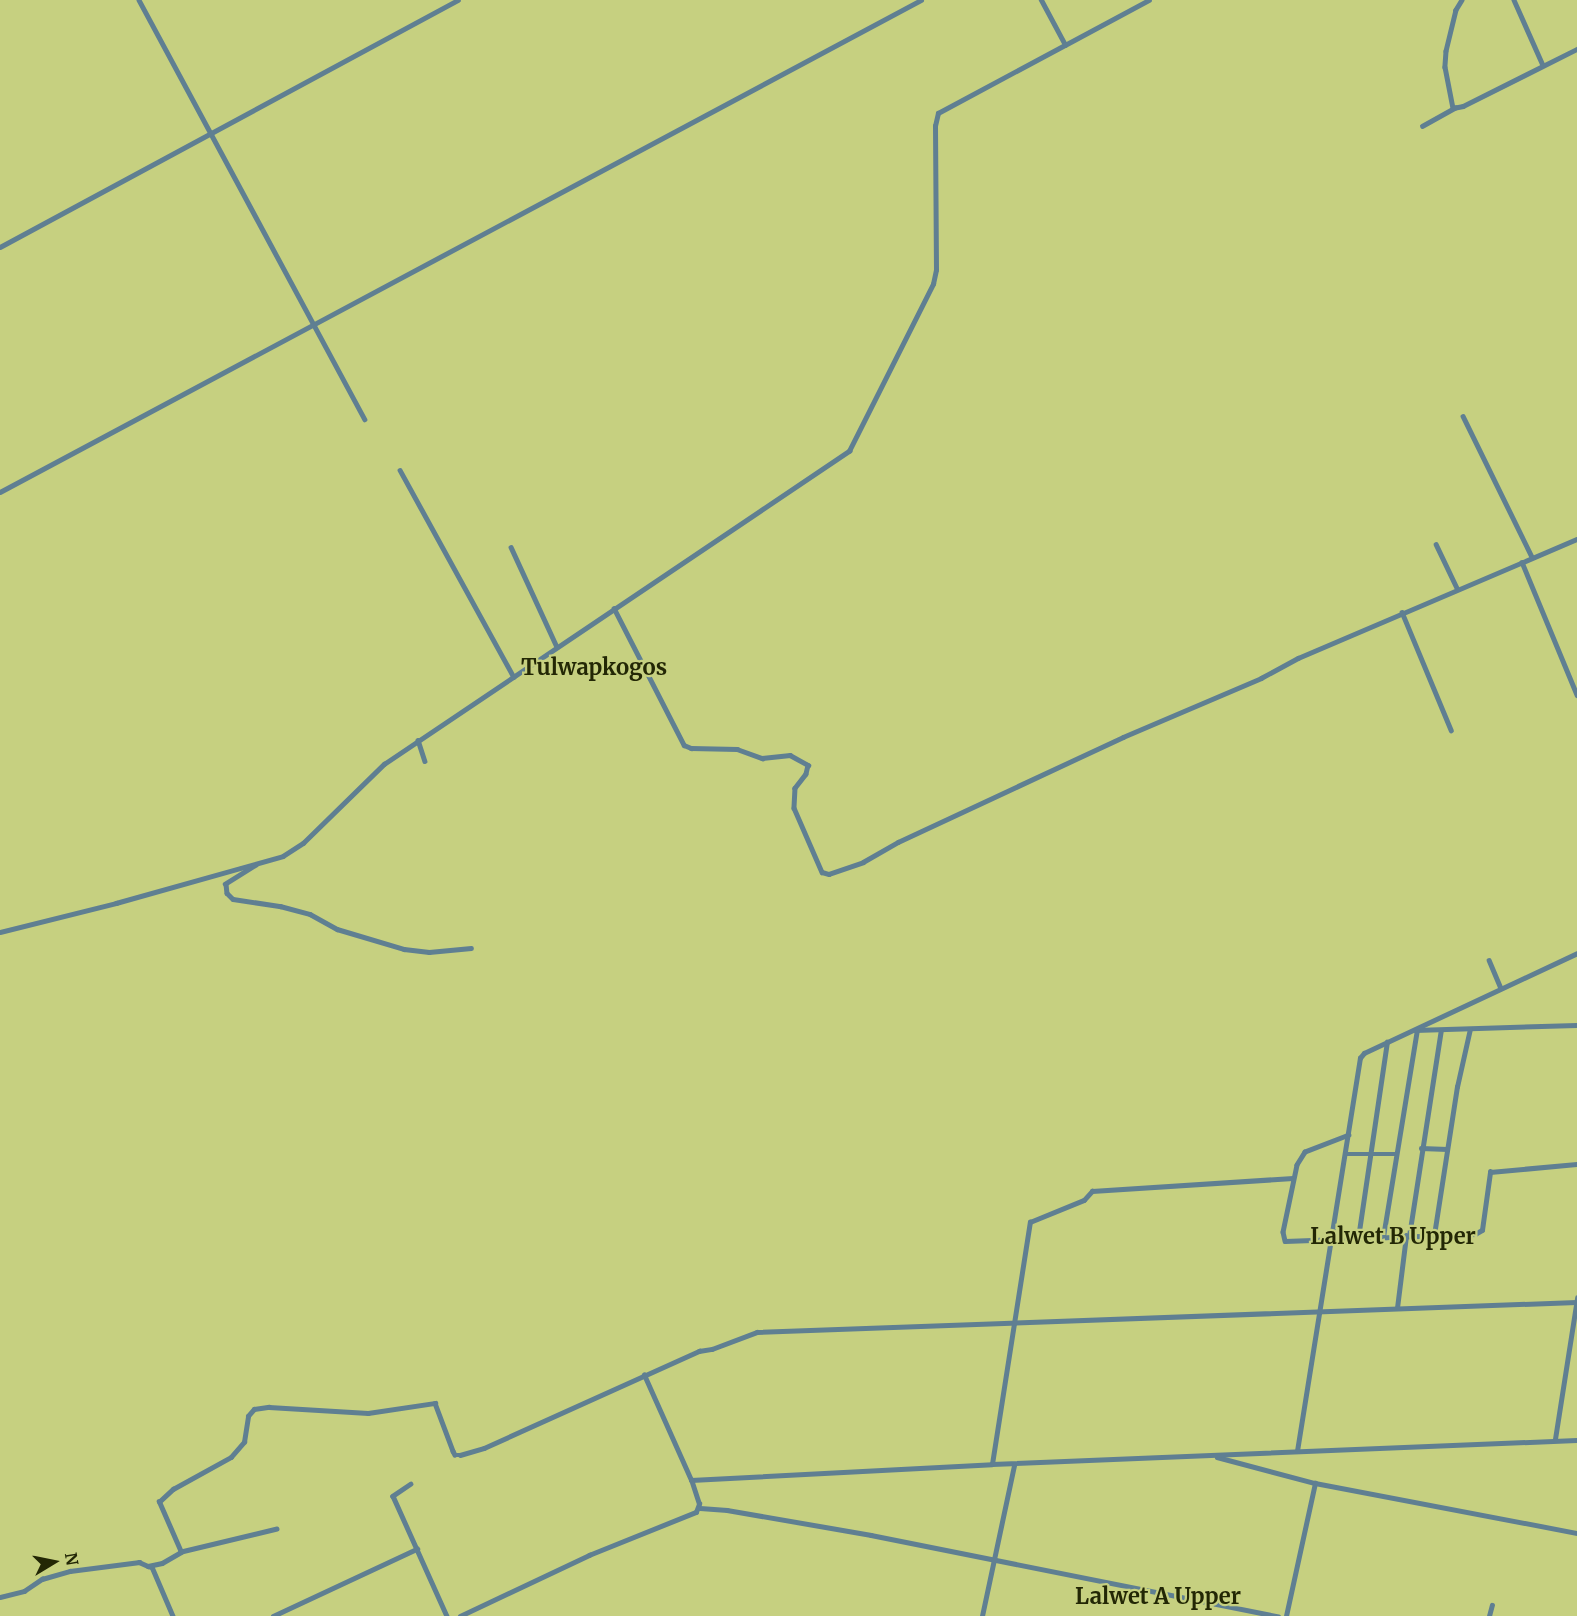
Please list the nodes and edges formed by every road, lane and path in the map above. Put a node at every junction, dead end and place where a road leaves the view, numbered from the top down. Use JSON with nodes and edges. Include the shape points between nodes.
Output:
{"nodes":[{"id":1,"x":139,"y":0,"type":"edge"},
{"id":2,"x":458,"y":0,"type":"edge"},
{"id":3,"x":921,"y":0,"type":"edge"},
{"id":4,"x":1041,"y":0,"type":"edge"},
{"id":5,"x":1149,"y":0,"type":"edge"},
{"id":6,"x":1462,"y":0,"type":"edge"},
{"id":7,"x":1514,"y":0,"type":"edge"},
{"id":8,"x":1065,"y":45,"type":"junction"},
{"id":9,"x":1577,"y":49,"type":"edge"},
{"id":10,"x":1543,"y":65,"type":"junction"},
{"id":11,"x":1455,"y":108,"type":"junction"},
{"id":12,"x":1422,"y":126,"type":"dead end"},
{"id":13,"x":212,"y":134,"type":"junction"},
{"id":14,"x":0,"y":247,"type":"edge"},
{"id":15,"x":314,"y":324,"type":"junction"},
{"id":16,"x":1463,"y":416,"type":"dead end"},
{"id":17,"x":365,"y":419,"type":"dead end"},
{"id":18,"x":400,"y":470,"type":"dead end"},
{"id":19,"x":0,"y":492,"type":"edge"},
{"id":20,"x":1577,"y":539,"type":"edge"},
{"id":21,"x":1436,"y":544,"type":"dead end"},
{"id":22,"x":511,"y":547,"type":"dead end"},
{"id":23,"x":1532,"y":557,"type":"junction"},
{"id":24,"x":1522,"y":562,"type":"junction"},
{"id":25,"x":1456,"y":588,"type":"junction"},
{"id":26,"x":614,"y":608,"type":"junction"},
{"id":27,"x":1402,"y":612,"type":"junction"},
{"id":28,"x":557,"y":647,"type":"junction"},
{"id":29,"x":514,"y":677,"type":"junction"},
{"id":30,"x":1577,"y":695,"type":"edge"},
{"id":31,"x":1451,"y":730,"type":"dead end"},
{"id":32,"x":418,"y":741,"type":"junction"},
{"id":33,"x":425,"y":761,"type":"dead end"},
{"id":34,"x":259,"y":863,"type":"junction"},
{"id":35,"x":0,"y":932,"type":"edge"},
{"id":36,"x":471,"y":948,"type":"dead end"},
{"id":37,"x":1577,"y":953,"type":"edge"},
{"id":38,"x":1488,"y":960,"type":"dead end"},
{"id":39,"x":1501,"y":988,"type":"junction"},
{"id":40,"x":1577,"y":1025,"type":"edge"},
{"id":41,"x":1470,"y":1029,"type":"junction"},
{"id":42,"x":1415,"y":1030,"type":"junction"},
{"id":43,"x":1441,"y":1030,"type":"junction"},
{"id":44,"x":1387,"y":1042,"type":"junction"},
{"id":45,"x":1349,"y":1135,"type":"junction"},
{"id":46,"x":1422,"y":1148,"type":"junction"},
{"id":47,"x":1447,"y":1149,"type":"junction"},
{"id":48,"x":1346,"y":1154,"type":"junction"},
{"id":49,"x":1371,"y":1154,"type":"junction"},
{"id":50,"x":1396,"y":1154,"type":"junction"},
{"id":51,"x":1577,"y":1164,"type":"edge"},
{"id":52,"x":1293,"y":1178,"type":"junction"},
{"id":53,"x":1434,"y":1235,"type":"junction"},
{"id":54,"x":1407,"y":1236,"type":"junction"},
{"id":55,"x":1383,"y":1237,"type":"junction"},
{"id":56,"x":1358,"y":1238,"type":"junction"},
{"id":57,"x":1331,"y":1239,"type":"junction"},
{"id":58,"x":1577,"y":1301,"type":"edge"},
{"id":59,"x":1397,"y":1308,"type":"junction"},
{"id":60,"x":1319,"y":1312,"type":"junction"},
{"id":61,"x":1014,"y":1324,"type":"junction"},
{"id":62,"x":644,"y":1375,"type":"junction"},
{"id":63,"x":1555,"y":1439,"type":"junction"},
{"id":64,"x":1577,"y":1440,"type":"edge"},
{"id":65,"x":1298,"y":1451,"type":"junction"},
{"id":66,"x":1215,"y":1456,"type":"junction"},
{"id":67,"x":992,"y":1464,"type":"junction"},
{"id":68,"x":1014,"y":1465,"type":"junction"},
{"id":69,"x":691,"y":1480,"type":"junction"},
{"id":70,"x":1315,"y":1483,"type":"junction"},
{"id":71,"x":411,"y":1484,"type":"dead end"},
{"id":72,"x":700,"y":1508,"type":"junction"},
{"id":73,"x":277,"y":1529,"type":"dead end"},
{"id":74,"x":1577,"y":1533,"type":"edge"},
{"id":75,"x":417,"y":1549,"type":"junction"},
{"id":76,"x":181,"y":1552,"type":"junction"},
{"id":77,"x":994,"y":1561,"type":"junction"},
{"id":78,"x":148,"y":1566,"type":"junction"},
{"id":79,"x":0,"y":1597,"type":"edge"},
{"id":80,"x":1492,"y":1605,"type":"dead end"},
{"id":81,"x":173,"y":1616,"type":"edge"},
{"id":82,"x":273,"y":1616,"type":"edge"},
{"id":83,"x":447,"y":1616,"type":"edge"},
{"id":84,"x":463,"y":1616,"type":"edge"},
{"id":85,"x":982,"y":1616,"type":"edge"},
{"id":86,"x":1278,"y":1616,"type":"edge"},
{"id":87,"x":1286,"y":1616,"type":"edge"},
{"id":88,"x":1489,"y":1616,"type":"edge"}],
"edges":[{"from":1,"to":13,"type":"street"},
{"from":2,"to":13,"type":"street"},
{"from":3,"to":15,"type":"street"},
{"from":4,"to":8,"type":"street"},
{"from":5,"to":8,"type":"street"},
{"from":6,"to":11,"type":"street","via":[[1456,10],[1445,67]]},
{"from":7,"to":10,"type":"street"},
{"from":8,"to":26,"type":"street","via":[[938,113],[933,284],[849,451]]},
{"from":9,"to":10,"type":"street"},
{"from":10,"to":11,"type":"street"},
{"from":11,"to":12,"type":"street"},
{"from":13,"to":14,"type":"street"},
{"from":13,"to":15,"type":"street"},
{"from":15,"to":17,"type":"street"},
{"from":15,"to":19,"type":"street"},
{"from":16,"to":23,"type":"street"},
{"from":18,"to":29,"type":"street"},
{"from":20,"to":23,"type":"street"},
{"from":21,"to":25,"type":"street"},
{"from":22,"to":28,"type":"street"},
{"from":23,"to":24,"type":"street"},
{"from":24,"to":25,"type":"street"},
{"from":24,"to":30,"type":"street"},
{"from":25,"to":27,"type":"street"},
{"from":26,"to":27,"type":"street","via":[[684,745],[737,749],[762,758],[790,755],[807,765],[806,774],[795,788],[794,808],[822,872],[829,874],[863,862],[980,803]]},
{"from":26,"to":28,"type":"street"},
{"from":27,"to":31,"type":"street"},
{"from":28,"to":29,"type":"street"},
{"from":29,"to":32,"type":"street"},
{"from":32,"to":33,"type":"street"},
{"from":32,"to":34,"type":"street","via":[[366,780],[295,849]]},
{"from":34,"to":35,"type":"street"},
{"from":34,"to":36,"type":"street","via":[[226,884],[233,899],[310,914],[338,929],[404,949],[429,952]]},
{"from":37,"to":39,"type":"street"},
{"from":38,"to":39,"type":"street"},
{"from":39,"to":42,"type":"street"},
{"from":40,"to":41,"type":"street"},
{"from":41,"to":43,"type":"street"},
{"from":41,"to":47,"type":"street"},
{"from":42,"to":43,"type":"street"},
{"from":42,"to":44,"type":"street"},
{"from":42,"to":50,"type":"street"},
{"from":43,"to":46,"type":"street"},
{"from":44,"to":45,"type":"street","via":[[1364,1053],[1358,1062]]},
{"from":44,"to":49,"type":"street"},
{"from":45,"to":48,"type":"street"},
{"from":45,"to":52,"type":"street","via":[[1305,1152]]},
{"from":46,"to":47,"type":"street"},
{"from":46,"to":54,"type":"street"},
{"from":47,"to":53,"type":"street"},
{"from":48,"to":49,"type":"street"},
{"from":48,"to":57,"type":"street"},
{"from":49,"to":50,"type":"street"},
{"from":49,"to":56,"type":"street"},
{"from":50,"to":55,"type":"street"},
{"from":51,"to":53,"type":"street","via":[[1493,1170],[1488,1176],[1482,1230]]},
{"from":52,"to":57,"type":"street","via":[[1283,1240]]},
{"from":52,"to":61,"type":"street","via":[[1092,1191],[1084,1200],[1035,1219],[1027,1227]]},
{"from":53,"to":54,"type":"street"},
{"from":54,"to":55,"type":"street"},
{"from":54,"to":59,"type":"street"},
{"from":55,"to":56,"type":"street"},
{"from":56,"to":57,"type":"street"},
{"from":57,"to":60,"type":"street"},
{"from":58,"to":59,"type":"street"},
{"from":58,"to":63,"type":"street"},
{"from":59,"to":60,"type":"street"},
{"from":60,"to":61,"type":"street"},
{"from":60,"to":65,"type":"street"},
{"from":61,"to":62,"type":"street","via":[[757,1332]]},
{"from":61,"to":67,"type":"street"},
{"from":62,"to":69,"type":"street"},
{"from":62,"to":76,"type":"street","via":[[484,1448],[460,1455],[453,1451],[435,1403],[368,1413],[289,1407],[254,1409],[248,1416],[244,1442],[231,1457],[159,1498]]},
{"from":63,"to":64,"type":"street"},
{"from":63,"to":65,"type":"street"},
{"from":65,"to":66,"type":"street"},
{"from":66,"to":68,"type":"street"},
{"from":66,"to":70,"type":"street"},
{"from":67,"to":68,"type":"street"},
{"from":67,"to":69,"type":"street"},
{"from":68,"to":77,"type":"street"},
{"from":69,"to":72,"type":"street"},
{"from":70,"to":74,"type":"street"},
{"from":70,"to":87,"type":"street"},
{"from":71,"to":75,"type":"street","via":[[393,1497]]},
{"from":72,"to":77,"type":"street","via":[[871,1535]]},
{"from":72,"to":84,"type":"street","via":[[589,1555]]},
{"from":73,"to":76,"type":"street"},
{"from":75,"to":82,"type":"street"},
{"from":75,"to":83,"type":"street"},
{"from":76,"to":78,"type":"street"},
{"from":77,"to":85,"type":"street"},
{"from":77,"to":86,"type":"street"},
{"from":78,"to":79,"type":"street","via":[[139,1562],[70,1570],[42,1579],[24,1591]]},
{"from":78,"to":81,"type":"street","via":[[152,1567]]},
{"from":80,"to":88,"type":"street"}]}
